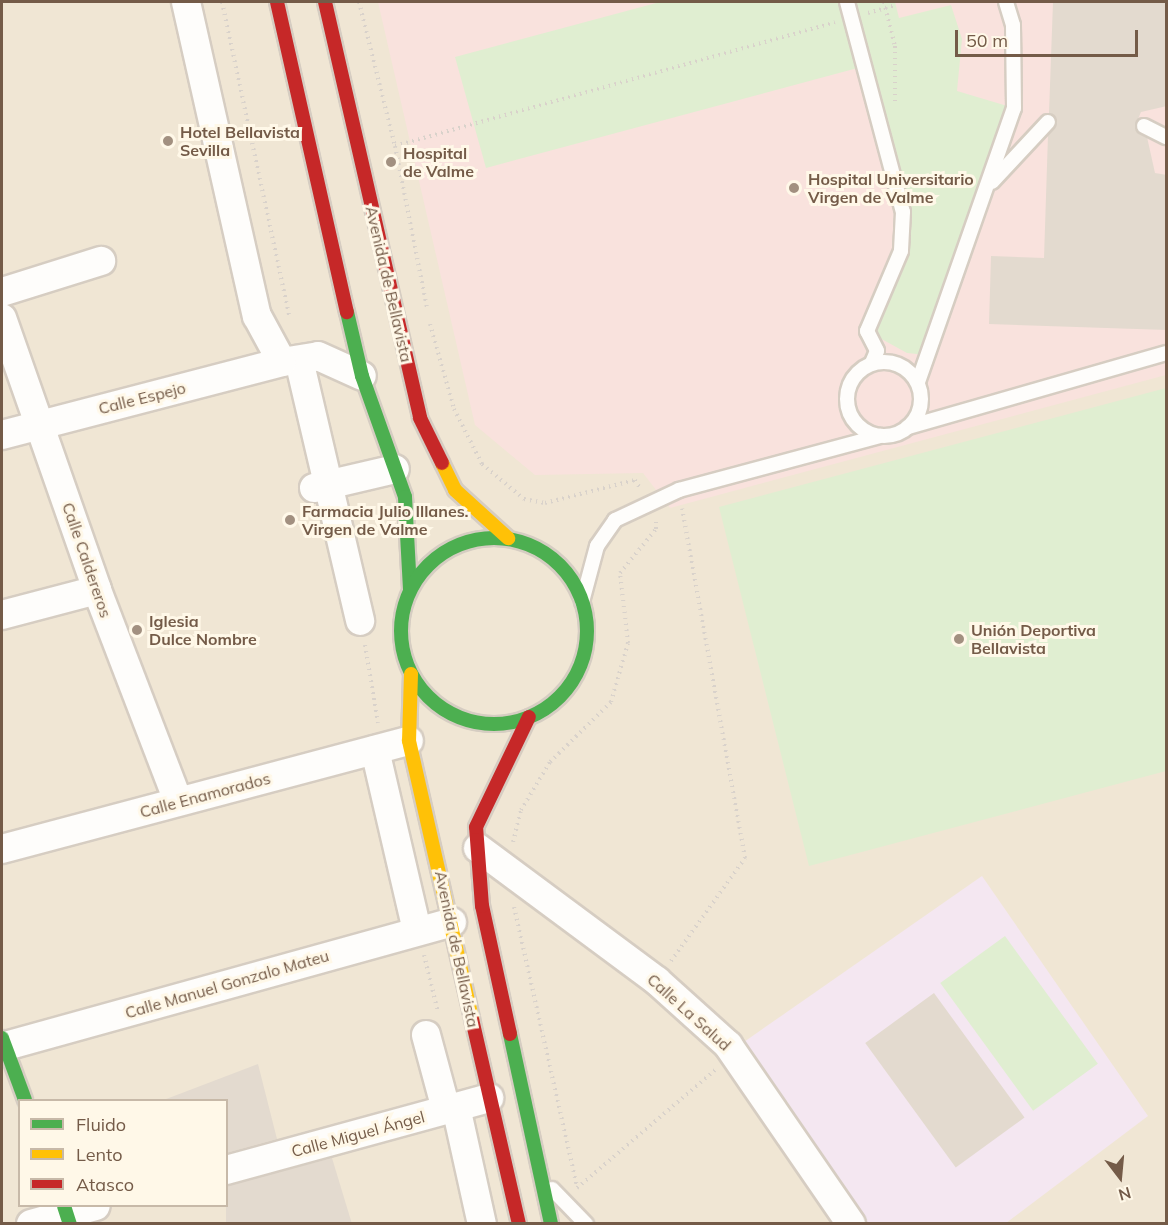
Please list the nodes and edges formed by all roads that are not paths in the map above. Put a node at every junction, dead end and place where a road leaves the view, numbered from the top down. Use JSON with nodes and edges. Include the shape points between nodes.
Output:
{"nodes":[{"id":1,"x":186,"y":2,"type":"edge"},
{"id":2,"x":277,"y":2,"type":"edge"},
{"id":3,"x":325,"y":2,"type":"edge"},
{"id":4,"x":847,"y":2,"type":"edge"},
{"id":5,"x":1006,"y":2,"type":"edge"},
{"id":6,"x":1048,"y":122,"type":"dead end"},
{"id":7,"x":1144,"y":126,"type":"dead end"},
{"id":8,"x":1167,"y":137,"type":"edge"},
{"id":9,"x":988,"y":185,"type":"junction"},
{"id":10,"x":101,"y":261,"type":"dead end"},
{"id":11,"x":2,"y":292,"type":"edge"},
{"id":12,"x":2,"y":318,"type":"edge"},
{"id":13,"x":1167,"y":352,"type":"edge"},
{"id":14,"x":291,"y":361,"type":"junction"},
{"id":15,"x":872,"y":363,"type":"junction"},
{"id":16,"x":362,"y":376,"type":"junction"},
{"id":17,"x":918,"y":382,"type":"junction"},
{"id":18,"x":41,"y":424,"type":"junction"},
{"id":19,"x":908,"y":427,"type":"junction"},
{"id":20,"x":2,"y":435,"type":"edge"},
{"id":21,"x":880,"y":436,"type":"junction"},
{"id":22,"x":395,"y":469,"type":"junction"},
{"id":23,"x":321,"y":487,"type":"junction"},
{"id":24,"x":508,"y":538,"type":"junction"},
{"id":25,"x":97,"y":590,"type":"junction"},
{"id":26,"x":410,"y":590,"type":"junction"},
{"id":27,"x":582,"y":602,"type":"junction"},
{"id":28,"x":2,"y":615,"type":"edge"},
{"id":29,"x":360,"y":621,"type":"road end"},
{"id":30,"x":411,"y":674,"type":"junction"},
{"id":31,"x":529,"y":717,"type":"junction"},
{"id":32,"x":409,"y":741,"type":"junction"},
{"id":33,"x":375,"y":750,"type":"junction"},
{"id":34,"x":178,"y":801,"type":"junction"},
{"id":35,"x":478,"y":848,"type":"junction"},
{"id":36,"x":2,"y":849,"type":"edge"},
{"id":37,"x":452,"y":922,"type":"junction"},
{"id":38,"x":417,"y":931,"type":"junction"},
{"id":39,"x":426,"y":1035,"type":"dead end"},
{"id":40,"x":2,"y":1044,"type":"edge"},
{"id":41,"x":489,"y":1098,"type":"junction"},
{"id":42,"x":24,"y":1099,"type":"edge"},
{"id":43,"x":451,"y":1108,"type":"junction"},
{"id":44,"x":228,"y":1169,"type":"edge"},
{"id":45,"x":541,"y":1176,"type":"junction"},
{"id":46,"x":92,"y":1207,"type":"edge"},
{"id":47,"x":67,"y":1214,"type":"edge"},
{"id":48,"x":585,"y":1223,"type":"edge"},
{"id":49,"x":31,"y":1224,"type":"edge"},
{"id":50,"x":482,"y":1224,"type":"edge"},
{"id":51,"x":519,"y":1224,"type":"edge"},
{"id":52,"x":551,"y":1224,"type":"edge"},
{"id":53,"x":851,"y":1224,"type":"edge"}],
"edges":[{"from":1,"to":14,"type":"street","via":[[256,316]]},
{"from":2,"to":16,"type":"main road"},
{"from":3,"to":24,"type":"main road","name":"Avenida de Bellavista","via":[[420,418],[455,490]]},
{"from":4,"to":15,"type":"lane","via":[[903,212],[901,251],[867,331],[877,351]]},
{"from":5,"to":9,"type":"lane","via":[[1013,25],[1014,108]]},
{"from":6,"to":9,"type":"lane"},
{"from":7,"to":8,"type":"lane"},
{"from":9,"to":17,"type":"lane"},
{"from":10,"to":11,"type":"street"},
{"from":12,"to":18,"type":"street","name":"Calle Caldereros"},
{"from":13,"to":19,"type":"lane"},
{"from":14,"to":16,"type":"street","via":[[318,356]]},
{"from":14,"to":18,"type":"street","name":"Calle Espejo"},
{"from":14,"to":23,"type":"street"},
{"from":15,"to":17,"type":"lane","via":[[893,362]]},
{"from":15,"to":21,"type":"lane","via":[[853,379],[847,403],[858,425]]},
{"from":16,"to":22,"type":"main road"},
{"from":17,"to":19,"type":"lane","via":[[921,406]]},
{"from":18,"to":20,"type":"street","name":"Calle Espejo"},
{"from":18,"to":25,"type":"street","name":"Calle Caldereros"},
{"from":19,"to":21,"type":"lane"},
{"from":21,"to":27,"type":"lane","via":[[679,490],[615,520],[597,546]]},
{"from":22,"to":23,"type":"street"},
{"from":22,"to":26,"type":"main road","via":[[405,497]]},
{"from":23,"to":29,"type":"street"},
{"from":24,"to":26,"type":"main road","via":[[473,541],[448,551],[427,567]]},
{"from":24,"to":27,"type":"main road","via":[[557,564]]},
{"from":25,"to":28,"type":"street"},
{"from":25,"to":34,"type":"street","name":"Calle Caldereros"},
{"from":26,"to":30,"type":"main road","via":[[401,635]]},
{"from":27,"to":31,"type":"main road","via":[[586,639],[580,666],[559,698]]},
{"from":30,"to":31,"type":"main road","via":[[428,697],[458,717],[492,724]]},
{"from":30,"to":32,"type":"main road","name":"Avenida de Bellavista"},
{"from":31,"to":35,"type":"main road","name":"Avenida de Bellavista","via":[[476,827]]},
{"from":32,"to":33,"type":"street","name":"Calle Enamorados"},
{"from":32,"to":37,"type":"main road","name":"Avenida de Bellavista"},
{"from":33,"to":34,"type":"street","name":"Calle Enamorados"},
{"from":33,"to":38,"type":"street"},
{"from":34,"to":36,"type":"street","name":"Calle Enamorados"},
{"from":35,"to":45,"type":"main road","name":"Avenida de Bellavista","via":[[482,906]]},
{"from":35,"to":53,"type":"street","name":"Calle La Salud","via":[[657,981],[728,1045]]},
{"from":37,"to":38,"type":"street","name":"Calle Manuel Gonzalo Mateu"},
{"from":37,"to":41,"type":"main road","name":"Avenida de Bellavista"},
{"from":38,"to":40,"type":"street","name":"Calle Manuel Gonzalo Mateu"},
{"from":39,"to":43,"type":"street"},
{"from":40,"to":42,"type":"main road"},
{"from":41,"to":43,"type":"street","name":"Calle Miguel Ángel"},
{"from":41,"to":51,"type":"main road","name":"Avenida de Bellavista"},
{"from":43,"to":44,"type":"street","name":"Calle Miguel Ángel"},
{"from":43,"to":50,"type":"street"},
{"from":45,"to":48,"type":"lane"},
{"from":45,"to":52,"type":"main road","name":"Avenida de Bellavista"},
{"from":46,"to":47,"type":"street"},
{"from":47,"to":49,"type":"street"}]}
